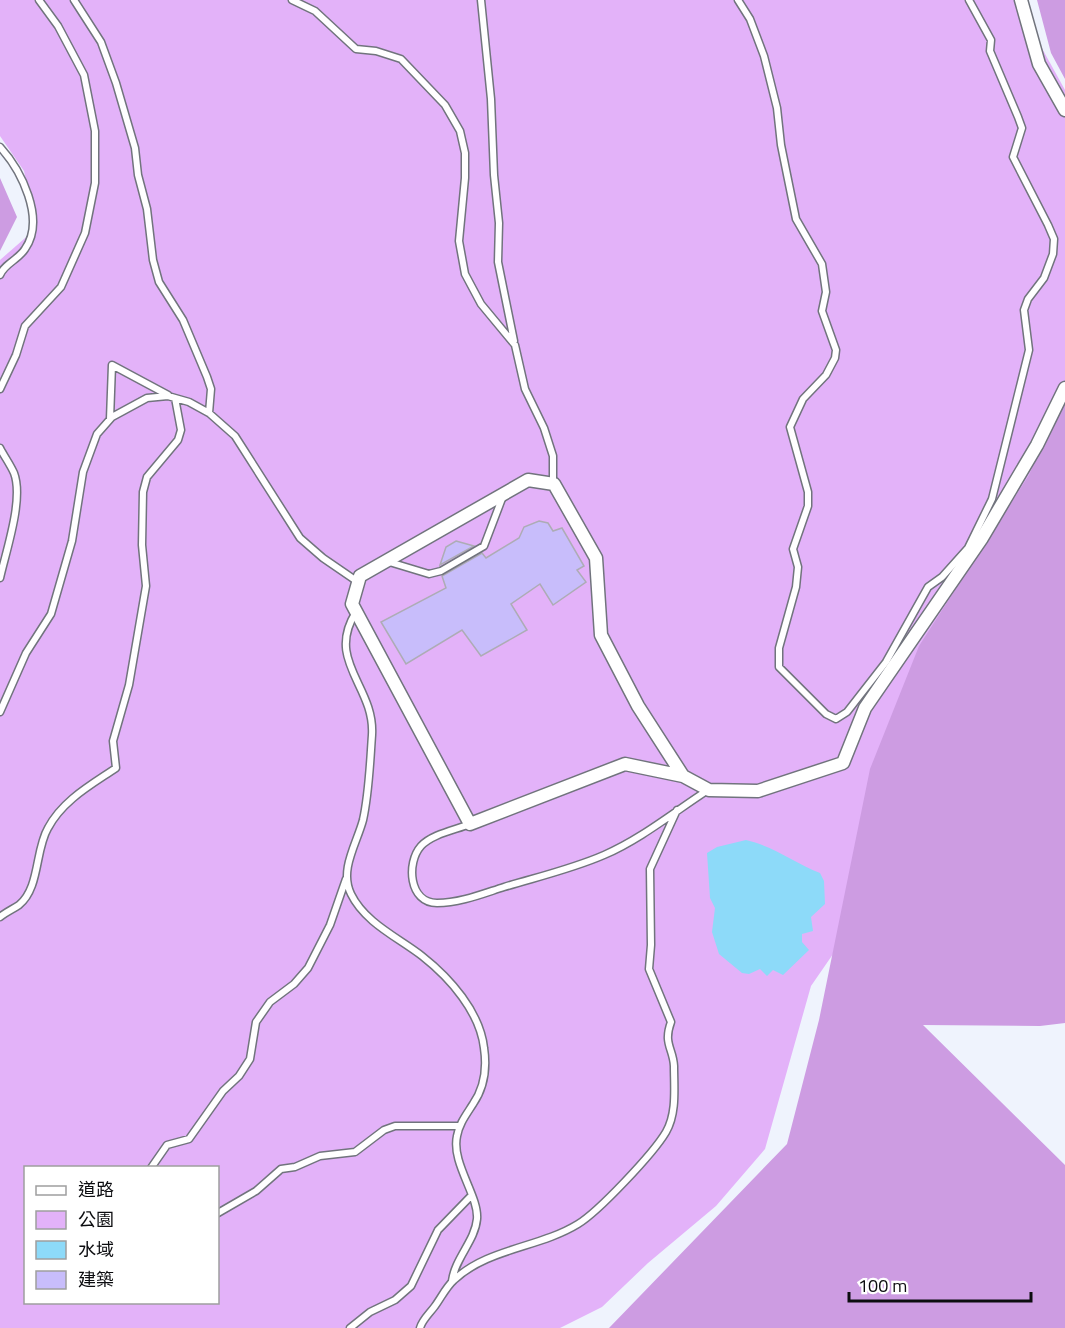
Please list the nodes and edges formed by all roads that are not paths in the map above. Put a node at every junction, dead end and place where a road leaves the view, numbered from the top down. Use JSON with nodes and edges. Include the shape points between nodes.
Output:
{"nodes":[{"id":1,"x":39,"y":0,"type":"edge"},
{"id":2,"x":74,"y":0,"type":"edge"},
{"id":3,"x":292,"y":0,"type":"edge"},
{"id":4,"x":481,"y":0,"type":"edge"},
{"id":5,"x":738,"y":0,"type":"edge"},
{"id":6,"x":969,"y":0,"type":"edge"},
{"id":7,"x":1021,"y":0,"type":"edge"},
{"id":8,"x":1065,"y":110,"type":"edge"},
{"id":9,"x":0,"y":147,"type":"edge"},
{"id":10,"x":0,"y":275,"type":"edge"},
{"id":11,"x":515,"y":345,"type":"junction"},
{"id":12,"x":1065,"y":388,"type":"edge"},
{"id":13,"x":0,"y":389,"type":"edge"},
{"id":14,"x":172,"y":397,"type":"junction"},
{"id":15,"x":209,"y":413,"type":"junction"},
{"id":16,"x":110,"y":419,"type":"junction"},
{"id":17,"x":0,"y":448,"type":"edge"},
{"id":18,"x":553,"y":483,"type":"junction"},
{"id":19,"x":505,"y":493,"type":"junction"},
{"id":20,"x":386,"y":561,"type":"junction"},
{"id":21,"x":0,"y":578,"type":"edge"},
{"id":22,"x":358,"y":582,"type":"junction"},
{"id":23,"x":356,"y":611,"type":"junction"},
{"id":24,"x":0,"y":712,"type":"edge"},
{"id":25,"x":682,"y":776,"type":"junction"},
{"id":26,"x":709,"y":790,"type":"junction"},
{"id":27,"x":677,"y":810,"type":"junction"},
{"id":28,"x":470,"y":824,"type":"junction"},
{"id":29,"x":347,"y":878,"type":"junction"},
{"id":30,"x":0,"y":917,"type":"edge"},
{"id":31,"x":460,"y":1126,"type":"junction"},
{"id":32,"x":152,"y":1166,"type":"edge"},
{"id":33,"x":471,"y":1196,"type":"junction"},
{"id":34,"x":219,"y":1212,"type":"edge"},
{"id":35,"x":452,"y":1281,"type":"junction"},
{"id":36,"x":350,"y":1328,"type":"edge"},
{"id":37,"x":420,"y":1328,"type":"edge"}],
"edges":[{"from":1,"to":13,"type":"lane","via":[[84,75],[95,131],[95,183],[85,233],[61,287],[24,326]]},
{"from":2,"to":15,"type":"lane","via":[[101,42],[116,83],[135,148],[159,282],[183,320],[207,377],[211,389]]},
{"from":3,"to":11,"type":"lane","via":[[315,11],[356,49],[401,59],[446,105],[460,131],[465,153],[459,241],[465,274],[481,304]]},
{"from":4,"to":11,"type":"lane","via":[[491,99],[498,262]]},
{"from":5,"to":6,"type":"lane","via":[[764,56],[796,219],[822,264],[826,292],[822,311],[836,350],[826,375],[803,399],[790,427],[808,492],[808,506],[793,549],[798,567],[796,587],[779,648],[779,667],[820,709],[836,719],[847,712],[886,662],[928,587],[956,563],[979,528],[992,499],[1029,350],[1024,310],[1044,278],[1053,254],[1054,239],[1013,158],[1022,128],[990,51],[991,40]]},
{"from":7,"to":8,"type":"street","via":[[1039,64]]},
{"from":9,"to":10,"type":"lane","via":[[21,175],[31,203],[32,232],[27,248]]},
{"from":11,"to":18,"type":"lane","via":[[525,389],[553,456]]},
{"from":12,"to":26,"type":"street","via":[[1037,445],[982,538],[865,708],[843,763],[758,791]]},
{"from":14,"to":15,"type":"lane"},
{"from":14,"to":16,"type":"lane","via":[[147,398]]},
{"from":14,"to":16,"type":"lane","via":[[112,365]]},
{"from":14,"to":30,"type":"lane","via":[[181,430],[178,440],[147,477],[143,492],[142,545],[147,586],[129,685],[113,741],[116,768],[83,790],[57,815],[39,849],[29,891],[20,904]]},
{"from":15,"to":22,"type":"lane","via":[[235,436],[300,538]]},
{"from":16,"to":24,"type":"lane","via":[[87,455],[72,541],[51,614],[26,653]]},
{"from":17,"to":21,"type":"lane","via":[[14,473],[16,494]]},
{"from":18,"to":19,"type":"street","via":[[528,480]]},
{"from":18,"to":25,"type":"street","via":[[596,558],[601,635],[638,706]]},
{"from":19,"to":20,"type":"street"},
{"from":19,"to":20,"type":"lane","via":[[484,546],[441,572],[429,574]]},
{"from":20,"to":22,"type":"street","via":[[360,576]]},
{"from":22,"to":23,"type":"street","via":[[352,604]]},
{"from":23,"to":28,"type":"street"},
{"from":23,"to":29,"type":"lane","via":[[347,626],[345,652],[348,666],[368,702],[372,723],[363,820]]},
{"from":25,"to":26,"type":"street"},
{"from":25,"to":28,"type":"street","via":[[625,764]]},
{"from":26,"to":27,"type":"lane"},
{"from":27,"to":28,"type":"lane","via":[[604,855],[467,899],[440,903],[426,900],[412,879],[416,854],[429,839]]},
{"from":27,"to":35,"type":"lane","via":[[650,869],[649,969],[671,1022],[668,1048],[674,1065],[674,1112],[667,1131],[639,1166],[580,1223],[502,1252]]},
{"from":29,"to":31,"type":"lane","via":[[351,894],[368,914],[395,940],[421,955],[463,997],[479,1030],[484,1047],[484,1082]]},
{"from":29,"to":32,"type":"lane","via":[[330,925],[308,968],[258,1017],[250,1059],[239,1076],[222,1091],[189,1139],[167,1145]]},
{"from":31,"to":33,"type":"lane","via":[[456,1139],[458,1154]]},
{"from":31,"to":34,"type":"lane","via":[[395,1126],[355,1152],[320,1156],[281,1169],[256,1191]]},
{"from":33,"to":35,"type":"lane","via":[[477,1221]]},
{"from":33,"to":36,"type":"lane","via":[[438,1230],[411,1286]]},
{"from":35,"to":37,"type":"lane"}]}
